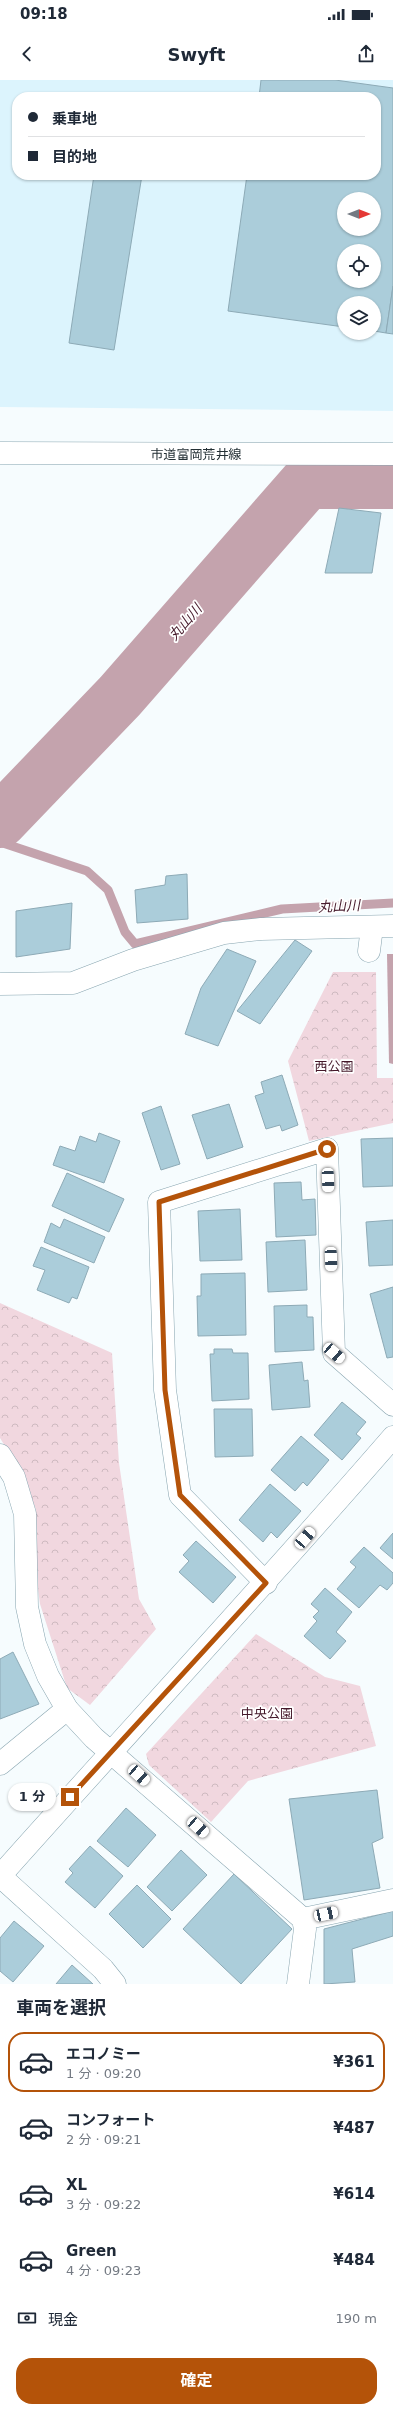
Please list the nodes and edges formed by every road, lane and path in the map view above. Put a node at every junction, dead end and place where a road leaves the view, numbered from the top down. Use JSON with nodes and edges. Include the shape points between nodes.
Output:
{"nodes":[{"id":1,"x":0,"y":453,"type":"edge"},
{"id":2,"x":393,"y":454,"type":"edge"},
{"id":3,"x":383,"y":926,"type":"edge"},
{"id":4,"x":368,"y":951,"type":"dead end"},
{"id":5,"x":0,"y":984,"type":"edge"},
{"id":6,"x":393,"y":1405,"type":"edge"},
{"id":7,"x":393,"y":1437,"type":"edge"},
{"id":8,"x":0,"y":1455,"type":"edge"},
{"id":9,"x":266,"y":1583,"type":"junction"},
{"id":10,"x":67,"y":1709,"type":"junction"},
{"id":11,"x":110,"y":1752,"type":"junction"},
{"id":12,"x":0,"y":1764,"type":"edge"},
{"id":13,"x":0,"y":1876,"type":"edge"},
{"id":14,"x":393,"y":1900,"type":"edge"},
{"id":15,"x":303,"y":1919,"type":"junction"},
{"id":16,"x":115,"y":1984,"type":"edge"},
{"id":17,"x":298,"y":1984,"type":"edge"}],
"edges":[{"from":1,"to":2,"type":"street","name":"市道富岡荒井線"},
{"from":3,"to":4,"type":"street"},
{"from":3,"to":5,"type":"street","via":[[261,929],[224,933],[133,960],[73,983]]},
{"from":6,"to":9,"type":"street","via":[[334,1353],[327,1149],[159,1202],[165,1390],[180,1495]]},
{"from":7,"to":9,"type":"street"},
{"from":8,"to":10,"type":"street","via":[[14,1477],[26,1514],[27,1607],[34,1644],[48,1676]]},
{"from":9,"to":11,"type":"street"},
{"from":10,"to":11,"type":"street"},
{"from":10,"to":12,"type":"street"},
{"from":11,"to":13,"type":"street"},
{"from":11,"to":15,"type":"street"},
{"from":13,"to":16,"type":"street","via":[[103,1969]]},
{"from":14,"to":15,"type":"street"},
{"from":15,"to":17,"type":"street","via":[[305,1929]]}]}
